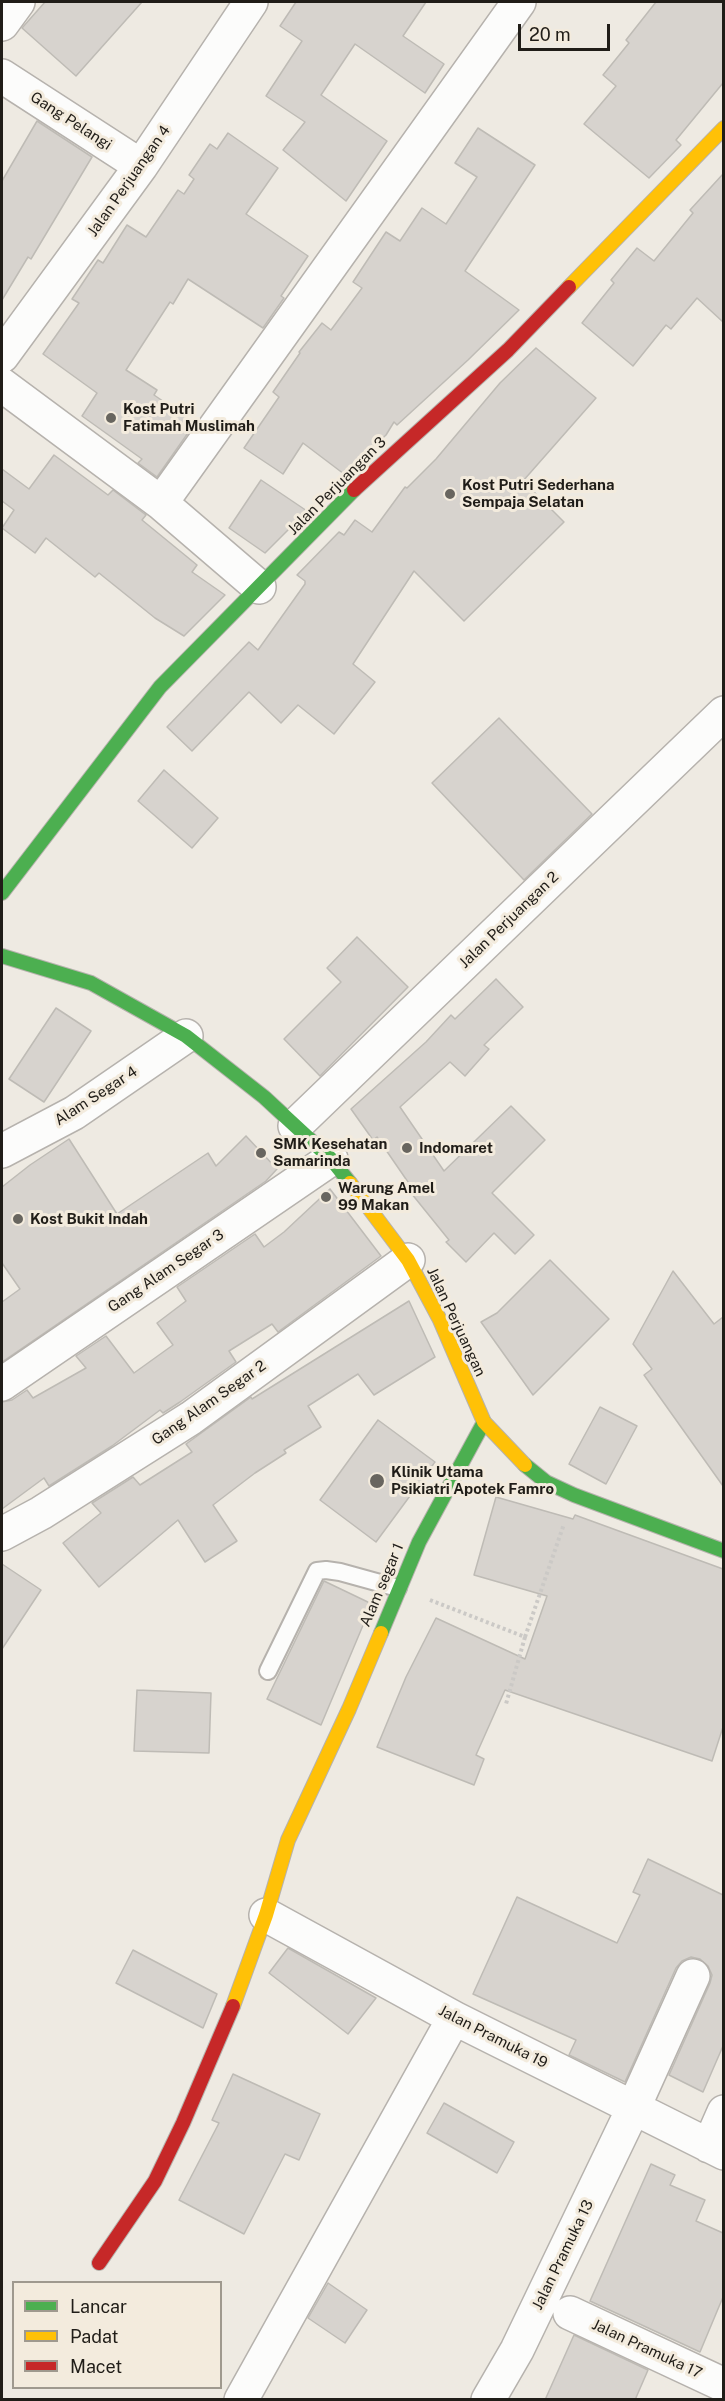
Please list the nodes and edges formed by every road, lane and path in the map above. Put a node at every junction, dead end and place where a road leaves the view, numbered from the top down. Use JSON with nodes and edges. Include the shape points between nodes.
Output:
{"nodes":[{"id":1,"x":18,"y":2,"type":"edge"},
{"id":2,"x":251,"y":2,"type":"edge"},
{"id":3,"x":519,"y":2,"type":"edge"},
{"id":4,"x":2,"y":24,"type":"edge"},
{"id":5,"x":2,"y":76,"type":"edge"},
{"id":6,"x":723,"y":128,"type":"edge"},
{"id":7,"x":141,"y":166,"type":"junction"},
{"id":8,"x":2,"y":356,"type":"edge"},
{"id":9,"x":2,"y":385,"type":"edge"},
{"id":10,"x":161,"y":503,"type":"junction"},
{"id":11,"x":258,"y":587,"type":"junction"},
{"id":12,"x":723,"y":713,"type":"edge"},
{"id":13,"x":2,"y":893,"type":"edge"},
{"id":14,"x":2,"y":956,"type":"edge"},
{"id":15,"x":186,"y":1036,"type":"junction"},
{"id":16,"x":295,"y":1126,"type":"junction"},
{"id":17,"x":2,"y":1151,"type":"edge"},
{"id":18,"x":331,"y":1159,"type":"junction"},
{"id":19,"x":408,"y":1260,"type":"junction"},
{"id":20,"x":2,"y":1384,"type":"edge"},
{"id":21,"x":483,"y":1422,"type":"junction"},
{"id":22,"x":574,"y":1495,"type":"junction"},
{"id":23,"x":2,"y":1534,"type":"edge"},
{"id":24,"x":720,"y":1545,"type":"edge"},
{"id":25,"x":398,"y":1588,"type":"junction"},
{"id":26,"x":525,"y":1637,"type":"junction"},
{"id":27,"x":268,"y":1671,"type":"dead end"},
{"id":28,"x":506,"y":1704,"type":"dead end"},
{"id":29,"x":266,"y":1915,"type":"junction"},
{"id":30,"x":693,"y":1976,"type":"dead end"},
{"id":31,"x":454,"y":2018,"type":"junction"},
{"id":32,"x":633,"y":2109,"type":"junction"},
{"id":33,"x":723,"y":2112,"type":"edge"},
{"id":34,"x":716,"y":2149,"type":"edge"},
{"id":35,"x":99,"y":2263,"type":"dead end"},
{"id":36,"x":570,"y":2313,"type":"dead end"},
{"id":37,"x":723,"y":2385,"type":"edge"},
{"id":38,"x":241,"y":2400,"type":"edge"},
{"id":39,"x":488,"y":2400,"type":"edge"}],
"edges":[{"from":1,"to":4,"type":"street"},
{"from":2,"to":7,"type":"street","name":"Jalan Perjuangan 4"},
{"from":3,"to":10,"type":"street"},
{"from":5,"to":7,"type":"street","name":"Gang Pelangi"},
{"from":6,"to":11,"type":"street","name":"Jalan Perjuangan 3","via":[[508,350],[372,472]]},
{"from":7,"to":8,"type":"street","name":"Jalan Perjuangan 4"},
{"from":9,"to":10,"type":"street"},
{"from":10,"to":11,"type":"street"},
{"from":11,"to":13,"type":"street","name":"Jalan Perjuangan 3","via":[[160,687]]},
{"from":12,"to":16,"type":"street","name":"Jalan Perjuangan 2"},
{"from":14,"to":15,"type":"street","name":"Jalan Perjuangan","via":[[92,983]]},
{"from":15,"to":16,"type":"street","name":"Jalan Perjuangan"},
{"from":15,"to":17,"type":"street","name":"Alam Segar 4","via":[[75,1113]]},
{"from":16,"to":18,"type":"street","name":"Jalan Perjuangan"},
{"from":18,"to":19,"type":"street","name":"Jalan Perjuangan"},
{"from":18,"to":20,"type":"street","name":"Gang Alam Segar 3"},
{"from":19,"to":21,"type":"street","name":"Jalan Perjuangan","via":[[440,1320]]},
{"from":19,"to":23,"type":"street","name":"Gang Alam Segar 2","via":[[190,1418]]},
{"from":21,"to":22,"type":"street","name":"Jalan Perjuangan","via":[[546,1482]]},
{"from":21,"to":25,"type":"street","name":"Alam segar 1"},
{"from":22,"to":24,"type":"street","name":"Jalan Perjuangan"},
{"from":22,"to":26,"type":"path"},
{"from":25,"to":26,"type":"path"},
{"from":25,"to":27,"type":"lane","via":[[340,1572],[317,1571]]},
{"from":25,"to":29,"type":"street","name":"Alam segar 1","via":[[349,1709],[288,1840]]},
{"from":26,"to":28,"type":"path"},
{"from":29,"to":31,"type":"street","name":"Jalan Pramuka 19"},
{"from":29,"to":35,"type":"street","name":"Alam segar 1","via":[[238,1994],[183,2123],[155,2181]]},
{"from":30,"to":32,"type":"street","name":"Jalan Pramuka 13"},
{"from":31,"to":32,"type":"street","name":"Jalan Pramuka 19"},
{"from":31,"to":38,"type":"street"},
{"from":32,"to":34,"type":"street","name":"Jalan Pramuka 19"},
{"from":32,"to":39,"type":"street","name":"Jalan Pramuka 13","via":[[517,2350]]},
{"from":33,"to":34,"type":"street"},
{"from":36,"to":37,"type":"street","name":"Jalan Pramuka 17"}]}
